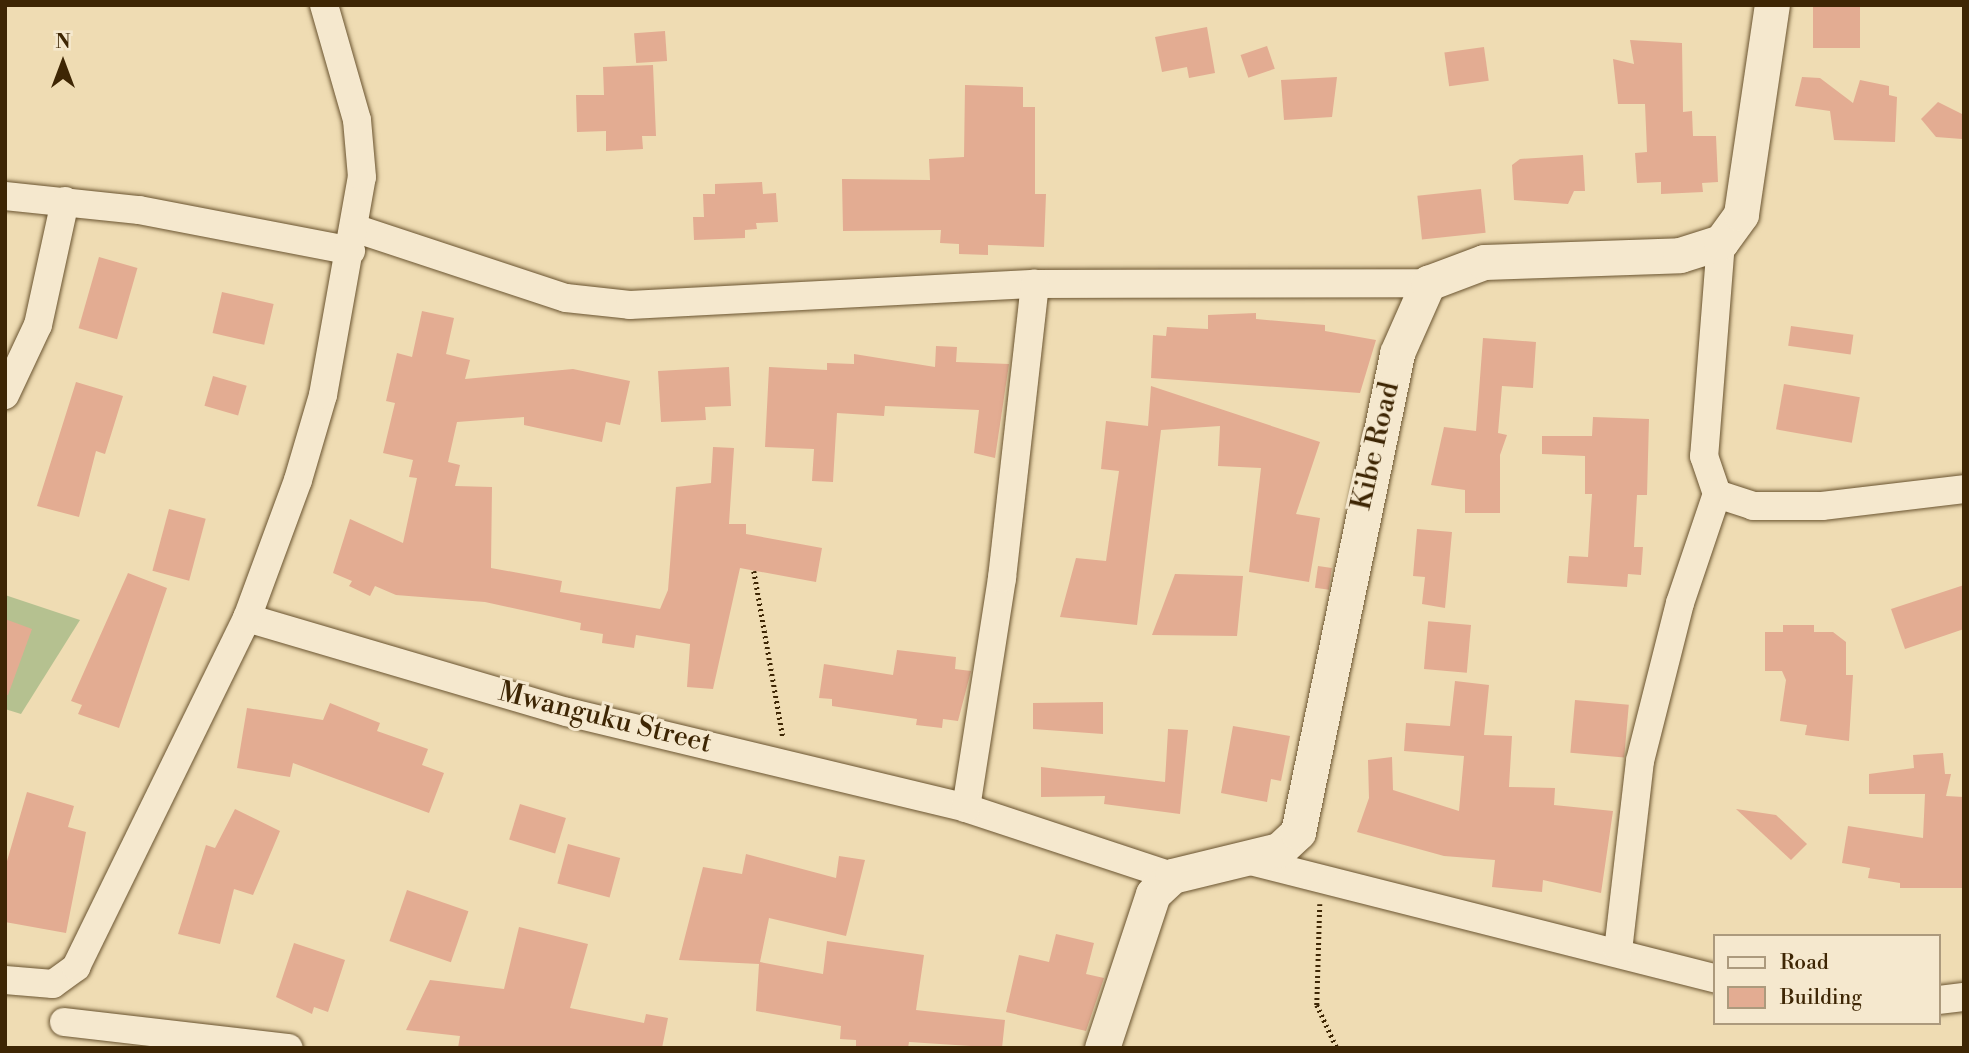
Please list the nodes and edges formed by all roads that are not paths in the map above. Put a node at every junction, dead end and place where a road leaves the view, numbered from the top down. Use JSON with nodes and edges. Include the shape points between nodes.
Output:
{"nodes":[{"id":1,"x":324,"y":5,"type":"edge"},
{"id":2,"x":1772,"y":5,"type":"edge"},
{"id":3,"x":5,"y":196,"type":"edge"},
{"id":4,"x":65,"y":201,"type":"junction"},
{"id":5,"x":353,"y":239,"type":"junction"},
{"id":6,"x":1721,"y":242,"type":"junction"},
{"id":7,"x":1428,"y":283,"type":"junction"},
{"id":8,"x":1035,"y":284,"type":"junction"},
{"id":9,"x":5,"y":395,"type":"edge"},
{"id":10,"x":1964,"y":489,"type":"edge"},
{"id":11,"x":1717,"y":494,"type":"junction"},
{"id":12,"x":247,"y":618,"type":"junction"},
{"id":13,"x":966,"y":808,"type":"junction"},
{"id":14,"x":1247,"y":860,"type":"junction"},
{"id":15,"x":1172,"y":876,"type":"junction"},
{"id":16,"x":1618,"y":951,"type":"junction"},
{"id":17,"x":1714,"y":978,"type":"edge"},
{"id":18,"x":67,"y":979,"type":"junction"},
{"id":19,"x":5,"y":981,"type":"edge"},
{"id":20,"x":1964,"y":997,"type":"edge"},
{"id":21,"x":1941,"y":1000,"type":"edge"},
{"id":22,"x":61,"y":1035,"type":"edge"},
{"id":23,"x":289,"y":1048,"type":"edge"},
{"id":24,"x":1102,"y":1048,"type":"edge"}],
"edges":[{"from":1,"to":5,"type":"street","via":[[358,120],[362,177]]},
{"from":2,"to":6,"type":"street","via":[[1741,214]]},
{"from":3,"to":4,"type":"street"},
{"from":4,"to":5,"type":"street"},
{"from":4,"to":9,"type":"street","via":[[38,325]]},
{"from":5,"to":8,"type":"street","via":[[566,298],[630,305]]},
{"from":5,"to":12,"type":"street","via":[[323,395]]},
{"from":6,"to":7,"type":"street","via":[[1680,255],[1483,262]]},
{"from":6,"to":11,"type":"street","via":[[1704,457]]},
{"from":7,"to":8,"type":"street"},
{"from":7,"to":14,"type":"street","name":"Kibe Road","via":[[1396,353],[1334,639],[1306,812],[1298,832],[1279,850]]},
{"from":8,"to":13,"type":"street","via":[[997,618]]},
{"from":10,"to":11,"type":"street","via":[[1822,506],[1752,506]]},
{"from":11,"to":16,"type":"street","via":[[1680,603],[1640,761]]},
{"from":12,"to":13,"type":"street","name":"Mwanguku Street","via":[[567,712],[789,761]]},
{"from":12,"to":18,"type":"street","via":[[108,910]]},
{"from":13,"to":15,"type":"street","name":"Mwanguku Street"},
{"from":14,"to":15,"type":"street","name":"Kibe Road"},
{"from":14,"to":16,"type":"street"},
{"from":15,"to":24,"type":"street","via":[[1153,894]]},
{"from":16,"to":17,"type":"street"},
{"from":18,"to":19,"type":"street"},
{"from":18,"to":22,"type":"street"},
{"from":20,"to":21,"type":"street"},
{"from":22,"to":23,"type":"street"}]}
